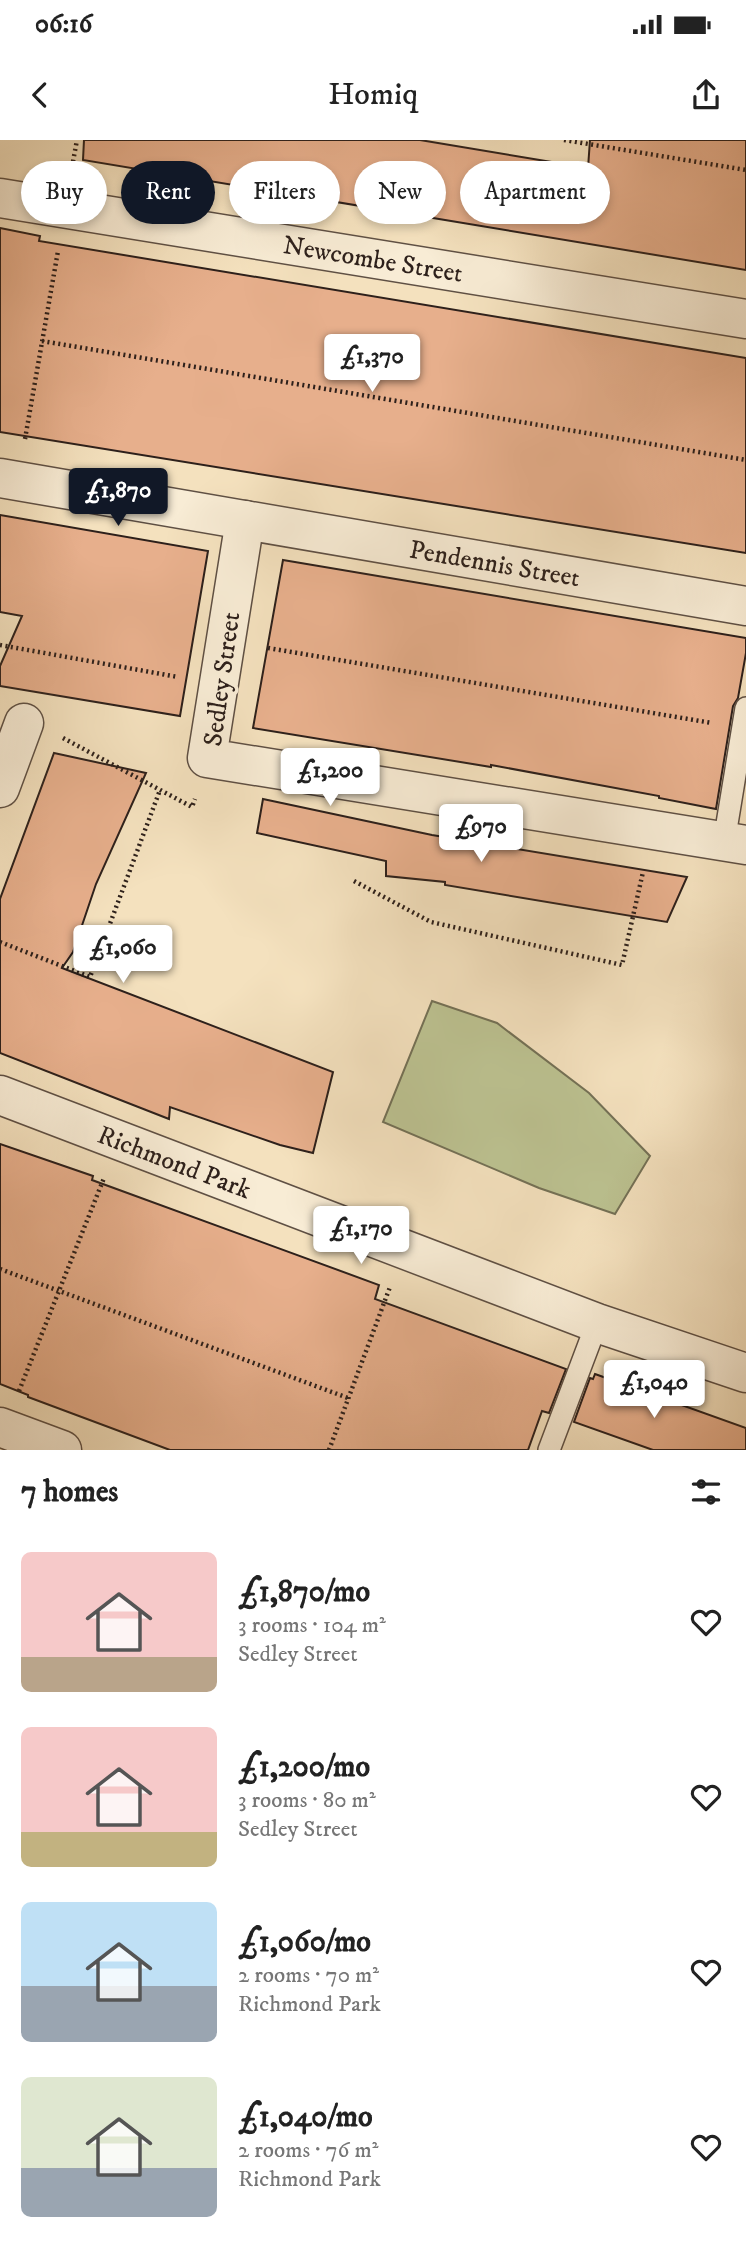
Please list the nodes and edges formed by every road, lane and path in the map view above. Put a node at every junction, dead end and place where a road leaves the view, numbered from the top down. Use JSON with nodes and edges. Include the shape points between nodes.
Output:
{"nodes":[{"id":1,"x":77,"y":140,"type":"edge"},
{"id":2,"x":564,"y":140,"type":"edge"},
{"id":3,"x":74,"y":161,"type":"edge"},
{"id":4,"x":746,"y":170,"type":"edge"},
{"id":5,"x":0,"y":198,"type":"edge"},
{"id":6,"x":21,"y":201,"type":"edge"},
{"id":7,"x":107,"y":215,"type":"edge"},
{"id":8,"x":63,"y":224,"type":"edge"},
{"id":9,"x":746,"y":319,"type":"edge"},
{"id":10,"x":42,"y":341,"type":"junction"},
{"id":11,"x":746,"y":460,"type":"edge"},
{"id":12,"x":9,"y":480,"type":"edge"},
{"id":13,"x":245,"y":520,"type":"junction"},
{"id":14,"x":746,"y":606,"type":"edge"},
{"id":15,"x":226,"y":641,"type":"junction"},
{"id":16,"x":0,"y":645,"type":"edge"},
{"id":17,"x":219,"y":685,"type":"junction"},
{"id":18,"x":744,"y":718,"type":"edge"},
{"id":19,"x":24,"y":723,"type":"joint"},
{"id":20,"x":207,"y":758,"type":"junction"},
{"id":21,"x":0,"y":788,"type":"edge"},
{"id":22,"x":160,"y":790,"type":"junction"},
{"id":23,"x":652,"y":831,"type":"junction"},
{"id":24,"x":735,"y":844,"type":"edge"},
{"id":25,"x":354,"y":881,"type":"dead end"},
{"id":26,"x":0,"y":942,"type":"edge"},
{"id":27,"x":0,"y":1095,"type":"edge"},
{"id":28,"x":120,"y":1141,"type":"junction"},
{"id":29,"x":400,"y":1249,"type":"junction"},
{"id":30,"x":0,"y":1269,"type":"edge"},
{"id":31,"x":58,"y":1291,"type":"junction"},
{"id":32,"x":597,"y":1324,"type":"junction"},
{"id":33,"x":746,"y":1373,"type":"edge"},
{"id":34,"x":348,"y":1398,"type":"junction"},
{"id":35,"x":2,"y":1428,"type":"edge"},
{"id":36,"x":62,"y":1450,"type":"edge"},
{"id":37,"x":329,"y":1450,"type":"edge"},
{"id":38,"x":549,"y":1450,"type":"edge"}],
"edges":[{"from":1,"to":3,"type":"path"},
{"from":2,"to":4,"type":"path"},
{"from":5,"to":6,"type":"street","name":"Newcombe Street"},
{"from":7,"to":9,"type":"street","name":"Newcombe Street"},
{"from":8,"to":10,"type":"path"},
{"from":10,"to":11,"type":"path"},
{"from":10,"to":12,"type":"path"},
{"from":12,"to":13,"type":"street","name":"Pendennis Street"},
{"from":13,"to":14,"type":"street","name":"Pendennis Street"},
{"from":13,"to":15,"type":"street","name":"Sedley Street"},
{"from":15,"to":17,"type":"street","name":"Sedley Street"},
{"from":15,"to":18,"type":"path"},
{"from":16,"to":17,"type":"path"},
{"from":17,"to":20,"type":"street","name":"Sedley Street"},
{"from":18,"to":24,"type":"lane"},
{"from":19,"to":21,"type":"street"},
{"from":19,"to":22,"type":"path","via":[[71,741]]},
{"from":20,"to":22,"type":"path","via":[[192,807]]},
{"from":20,"to":23,"type":"street","name":"Sedley Street"},
{"from":22,"to":26,"type":"path","via":[[90,977]]},
{"from":23,"to":24,"type":"street","name":"Sedley Street"},
{"from":23,"to":25,"type":"path","via":[[622,965],[431,922]]},
{"from":27,"to":28,"type":"street","name":"Richmond Park"},
{"from":28,"to":29,"type":"street","name":"Richmond Park"},
{"from":28,"to":31,"type":"path"},
{"from":29,"to":32,"type":"street","name":"Richmond Park"},
{"from":29,"to":34,"type":"path","via":[[394,1277]]},
{"from":30,"to":31,"type":"path"},
{"from":31,"to":34,"type":"path"},
{"from":31,"to":35,"type":"path"},
{"from":32,"to":33,"type":"street","name":"Richmond Park"},
{"from":32,"to":38,"type":"lane"},
{"from":34,"to":37,"type":"path"},
{"from":35,"to":36,"type":"street"}]}
